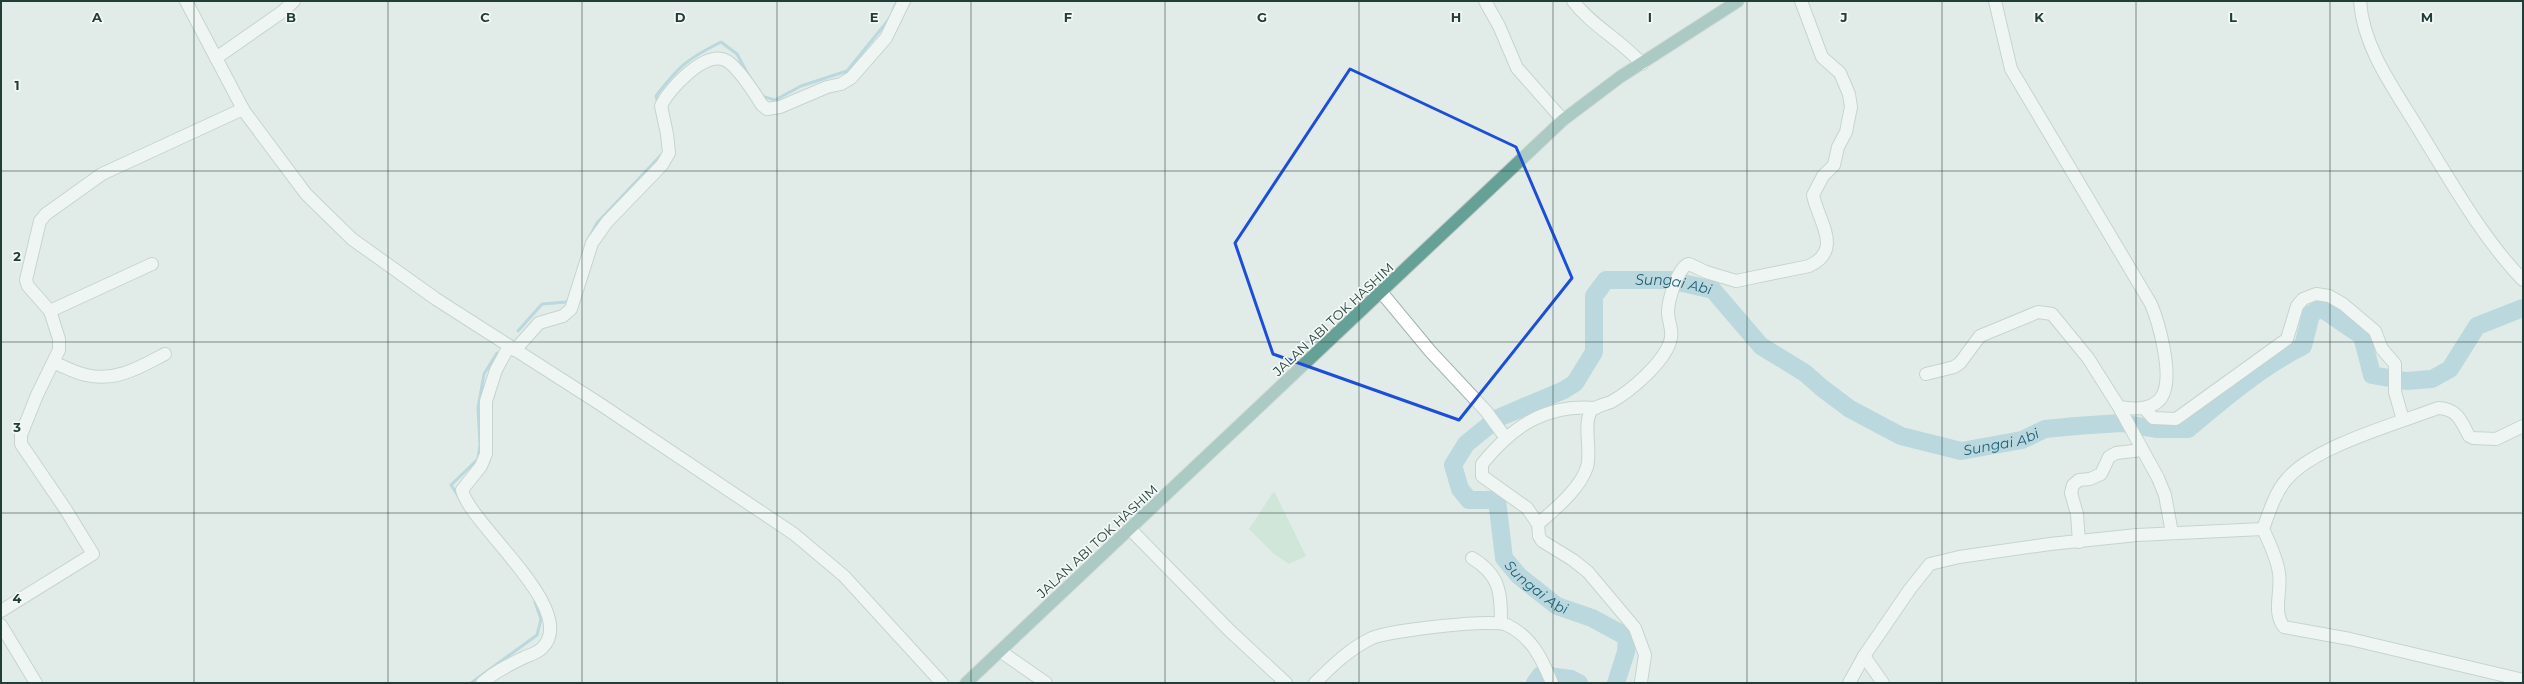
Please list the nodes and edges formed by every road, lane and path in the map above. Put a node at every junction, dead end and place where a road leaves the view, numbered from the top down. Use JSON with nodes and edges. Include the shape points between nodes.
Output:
{"nodes":[{"id":1,"x":186,"y":1,"type":"edge"},
{"id":2,"x":294,"y":1,"type":"edge"},
{"id":3,"x":904,"y":1,"type":"edge"},
{"id":4,"x":1485,"y":1,"type":"edge"},
{"id":5,"x":1573,"y":1,"type":"edge"},
{"id":6,"x":1738,"y":1,"type":"edge"},
{"id":7,"x":1801,"y":1,"type":"edge"},
{"id":8,"x":1995,"y":1,"type":"edge"},
{"id":9,"x":2360,"y":1,"type":"edge"},
{"id":10,"x":216,"y":58,"type":"junction"},
{"id":11,"x":1642,"y":64,"type":"junction"},
{"id":12,"x":243,"y":109,"type":"junction"},
{"id":13,"x":1562,"y":120,"type":"junction"},
{"id":14,"x":152,"y":264,"type":"dead end"},
{"id":15,"x":2523,"y":280,"type":"edge"},
{"id":16,"x":1382,"y":292,"type":"junction"},
{"id":17,"x":50,"y":311,"type":"junction"},
{"id":18,"x":512,"y":348,"type":"junction"},
{"id":19,"x":165,"y":354,"type":"dead end"},
{"id":20,"x":54,"y":362,"type":"junction"},
{"id":21,"x":1926,"y":374,"type":"dead end"},
{"id":22,"x":2119,"y":407,"type":"junction"},
{"id":23,"x":1596,"y":408,"type":"junction"},
{"id":24,"x":2145,"y":409,"type":"junction"},
{"id":25,"x":2404,"y":420,"type":"junction"},
{"id":26,"x":2523,"y":426,"type":"edge"},
{"id":27,"x":1505,"y":437,"type":"junction"},
{"id":28,"x":2142,"y":450,"type":"junction"},
{"id":29,"x":1538,"y":524,"type":"junction"},
{"id":30,"x":2263,"y":528,"type":"junction"},
{"id":31,"x":1130,"y":529,"type":"junction"},
{"id":32,"x":2172,"y":533,"type":"junction"},
{"id":33,"x":2079,"y":542,"type":"junction"},
{"id":34,"x":1472,"y":558,"type":"dead end"},
{"id":35,"x":1,"y":611,"type":"edge"},
{"id":36,"x":1501,"y":623,"type":"junction"},
{"id":37,"x":1,"y":626,"type":"edge"},
{"id":38,"x":1000,"y":651,"type":"junction"},
{"id":39,"x":1864,"y":656,"type":"junction"},
{"id":40,"x":2523,"y":680,"type":"edge"},
{"id":41,"x":1641,"y":682,"type":"dead end"},
{"id":42,"x":36,"y":683,"type":"edge"},
{"id":43,"x":482,"y":683,"type":"edge"},
{"id":44,"x":942,"y":683,"type":"edge"},
{"id":45,"x":966,"y":683,"type":"edge"},
{"id":46,"x":1046,"y":683,"type":"edge"},
{"id":47,"x":1286,"y":683,"type":"edge"},
{"id":48,"x":1315,"y":683,"type":"edge"},
{"id":49,"x":1552,"y":683,"type":"edge"},
{"id":50,"x":1849,"y":683,"type":"edge"},
{"id":51,"x":1883,"y":683,"type":"edge"}],
"edges":[{"from":1,"to":10,"type":"street"},
{"from":2,"to":10,"type":"street"},
{"from":3,"to":18,"type":"street","via":[[886,38],[851,78],[842,84],[827,87],[780,107],[767,108],[762,105],[734,67],[725,60],[718,58],[708,61],[683,76],[661,106],[668,134],[669,153],[662,165],[607,222],[592,243],[576,300],[571,309],[563,316],[539,323]]},
{"from":4,"to":13,"type":"street","via":[[1517,68]]},
{"from":5,"to":11,"type":"street","via":[[1585,15],[1628,48]]},
{"from":6,"to":11,"type":"main road","name":"JALAN ABI TOK HASHIM"},
{"from":7,"to":23,"type":"street","via":[[1822,57],[1840,73],[1849,94],[1851,107],[1846,132],[1838,146],[1834,165],[1823,176],[1813,195],[1827,237],[1826,253],[1820,261],[1810,266],[1736,281],[1689,264],[1683,267],[1672,292],[1668,312],[1672,337],[1662,358],[1625,392]]},
{"from":8,"to":24,"type":"street","via":[[2011,69],[2057,150],[2142,287],[2156,315],[2162,342],[2166,385],[2164,393]]},
{"from":9,"to":15,"type":"street","via":[[2363,25],[2392,84],[2465,204]]},
{"from":10,"to":12,"type":"street"},
{"from":11,"to":13,"type":"main road","name":"JALAN ABI TOK HASHIM"},
{"from":12,"to":17,"type":"street","via":[[102,174],[46,214],[37,230],[26,280],[28,286]]},
{"from":12,"to":18,"type":"street","via":[[306,194],[352,239],[436,300]]},
{"from":13,"to":16,"type":"main road","name":"JALAN ABI TOK HASHIM"},
{"from":14,"to":17,"type":"street"},
{"from":16,"to":27,"type":"street","via":[[1430,351],[1486,411]]},
{"from":16,"to":31,"type":"main road","name":"JALAN ABI TOK HASHIM"},
{"from":17,"to":20,"type":"street","via":[[59,339],[59,350]]},
{"from":18,"to":43,"type":"street","via":[[496,370],[486,401],[486,454],[481,466],[462,490],[478,517],[506,549],[537,593],[545,606],[549,631],[548,641],[542,649],[510,664]]},
{"from":18,"to":44,"type":"street","via":[[794,534],[844,576]]},
{"from":19,"to":20,"type":"street","via":[[126,373],[103,378],[85,375]]},
{"from":20,"to":35,"type":"street","via":[[37,395],[21,435],[21,444],[93,554]]},
{"from":21,"to":22,"type":"street","via":[[1960,364],[1980,336],[2038,312],[2046,312],[2052,314],[2088,358]]},
{"from":22,"to":24,"type":"street"},
{"from":22,"to":28,"type":"street"},
{"from":23,"to":27,"type":"street","via":[[1576,406],[1546,414]]},
{"from":23,"to":29,"type":"street","via":[[1590,415],[1587,435],[1590,456],[1584,474]]},
{"from":24,"to":25,"type":"street","via":[[2153,418],[2176,419],[2288,339],[2297,306],[2302,299],[2316,294],[2334,299],[2375,331],[2382,349],[2395,364],[2395,392]]},
{"from":25,"to":26,"type":"street","via":[[2438,408],[2450,409],[2462,420],[2469,436],[2496,439]]},
{"from":25,"to":30,"type":"street","via":[[2313,458],[2287,478]]},
{"from":27,"to":29,"type":"street","via":[[1482,464],[1482,476],[1527,508]]},
{"from":28,"to":32,"type":"street","via":[[2165,495]]},
{"from":28,"to":33,"type":"street","via":[[2116,453],[2109,457],[2102,474],[2079,480],[2073,485],[2070,494],[2077,514]]},
{"from":29,"to":41,"type":"street","via":[[1542,541],[1588,572],[1635,628],[1645,655]]},
{"from":30,"to":32,"type":"street"},
{"from":30,"to":40,"type":"street","via":[[2279,571],[2278,616],[2284,627],[2350,639]]},
{"from":31,"to":38,"type":"main road","name":"JALAN ABI TOK HASHIM"},
{"from":31,"to":47,"type":"street","via":[[1229,630]]},
{"from":32,"to":33,"type":"street"},
{"from":33,"to":39,"type":"street","via":[[2004,550],[1930,564]]},
{"from":34,"to":36,"type":"street","via":[[1490,571],[1497,583]]},
{"from":36,"to":48,"type":"street","via":[[1441,626],[1381,635],[1351,650]]},
{"from":36,"to":49,"type":"street","via":[[1527,638],[1538,653]]},
{"from":37,"to":42,"type":"street"},
{"from":38,"to":45,"type":"main road","name":"JALAN ABI TOK HASHIM"},
{"from":38,"to":46,"type":"street"},
{"from":39,"to":50,"type":"street"},
{"from":39,"to":51,"type":"street"}]}
